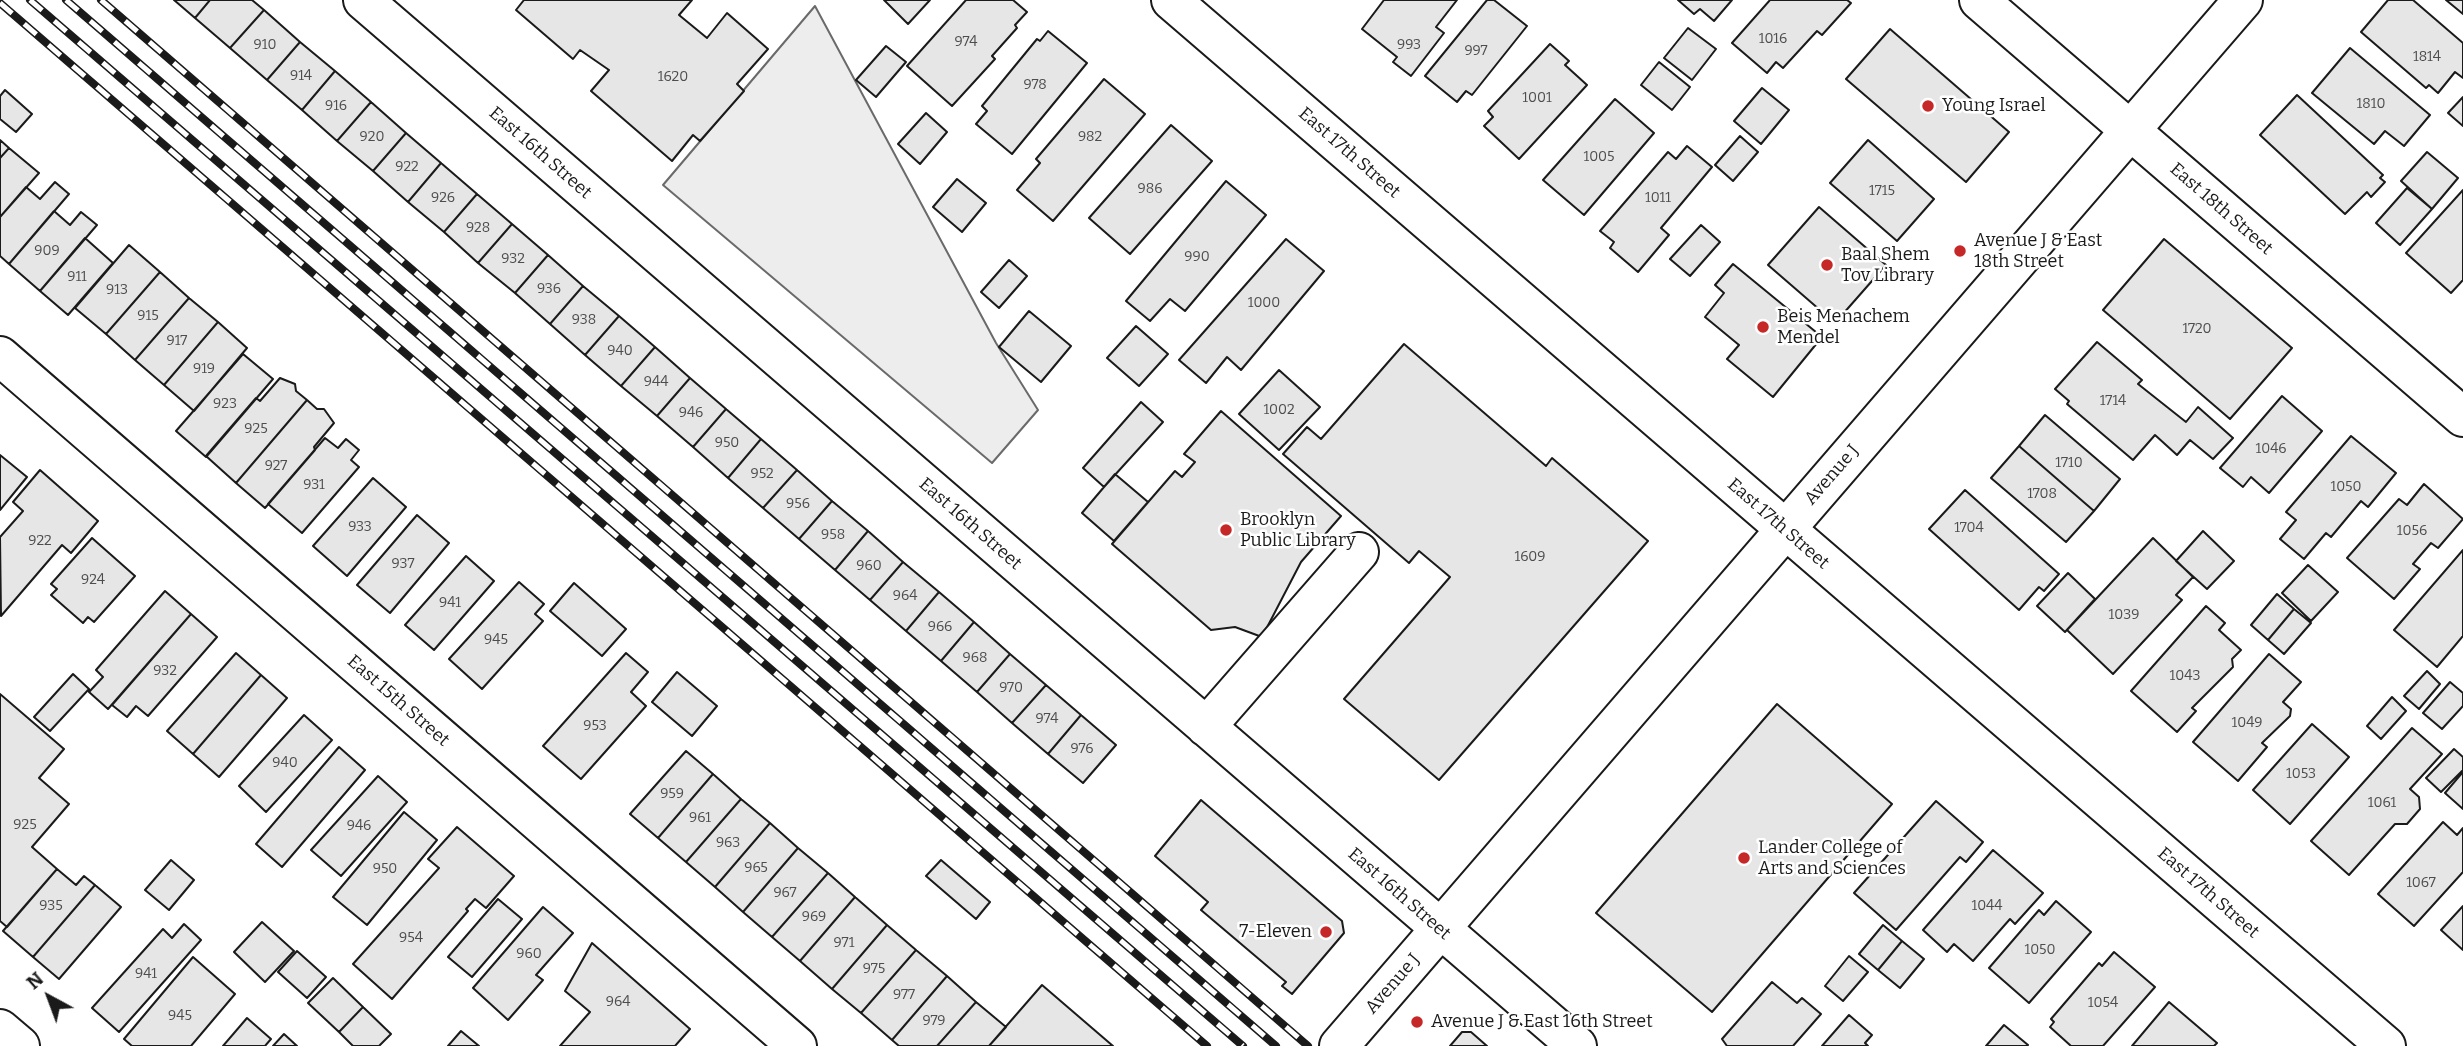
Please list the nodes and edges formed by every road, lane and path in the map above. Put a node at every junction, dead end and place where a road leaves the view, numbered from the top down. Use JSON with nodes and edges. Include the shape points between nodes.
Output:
{"nodes":[{"id":1,"x":363,"y":0,"type":"edge"},
{"id":2,"x":1171,"y":0,"type":"edge"},
{"id":3,"x":1979,"y":0,"type":"edge"},
{"id":4,"x":2243,"y":0,"type":"edge"},
{"id":5,"x":2130,"y":130,"type":"junction"},
{"id":6,"x":0,"y":356,"type":"edge"},
{"id":7,"x":2463,"y":418,"type":"edge"},
{"id":8,"x":1786,"y":530,"type":"junction"},
{"id":9,"x":1359,"y":552,"type":"dead end"},
{"id":10,"x":1206,"y":727,"type":"junction"},
{"id":11,"x":1440,"y":929,"type":"junction"},
{"id":12,"x":0,"y":1029,"type":"edge"},
{"id":13,"x":20,"y":1046,"type":"edge"},
{"id":14,"x":797,"y":1046,"type":"edge"},
{"id":15,"x":1339,"y":1046,"type":"edge"},
{"id":16,"x":1577,"y":1046,"type":"edge"},
{"id":17,"x":2386,"y":1046,"type":"edge"}],
"edges":[{"from":1,"to":10,"type":"street","name":"East 16th Street"},
{"from":2,"to":8,"type":"street","name":"East 17th Street"},
{"from":3,"to":5,"type":"street","name":"East 18th Street"},
{"from":4,"to":5,"type":"street","name":"Avenue J"},
{"from":5,"to":7,"type":"street","name":"East 18th Street"},
{"from":5,"to":8,"type":"street","name":"Avenue J"},
{"from":6,"to":14,"type":"street","name":"East 15th Street"},
{"from":8,"to":11,"type":"street","name":"Avenue J"},
{"from":8,"to":17,"type":"street","name":"East 17th Street"},
{"from":9,"to":10,"type":"street"},
{"from":10,"to":11,"type":"street","name":"East 16th Street"},
{"from":11,"to":15,"type":"street","name":"Avenue J"},
{"from":11,"to":16,"type":"street","name":"East 16th Street"},
{"from":12,"to":13,"type":"street"}]}
